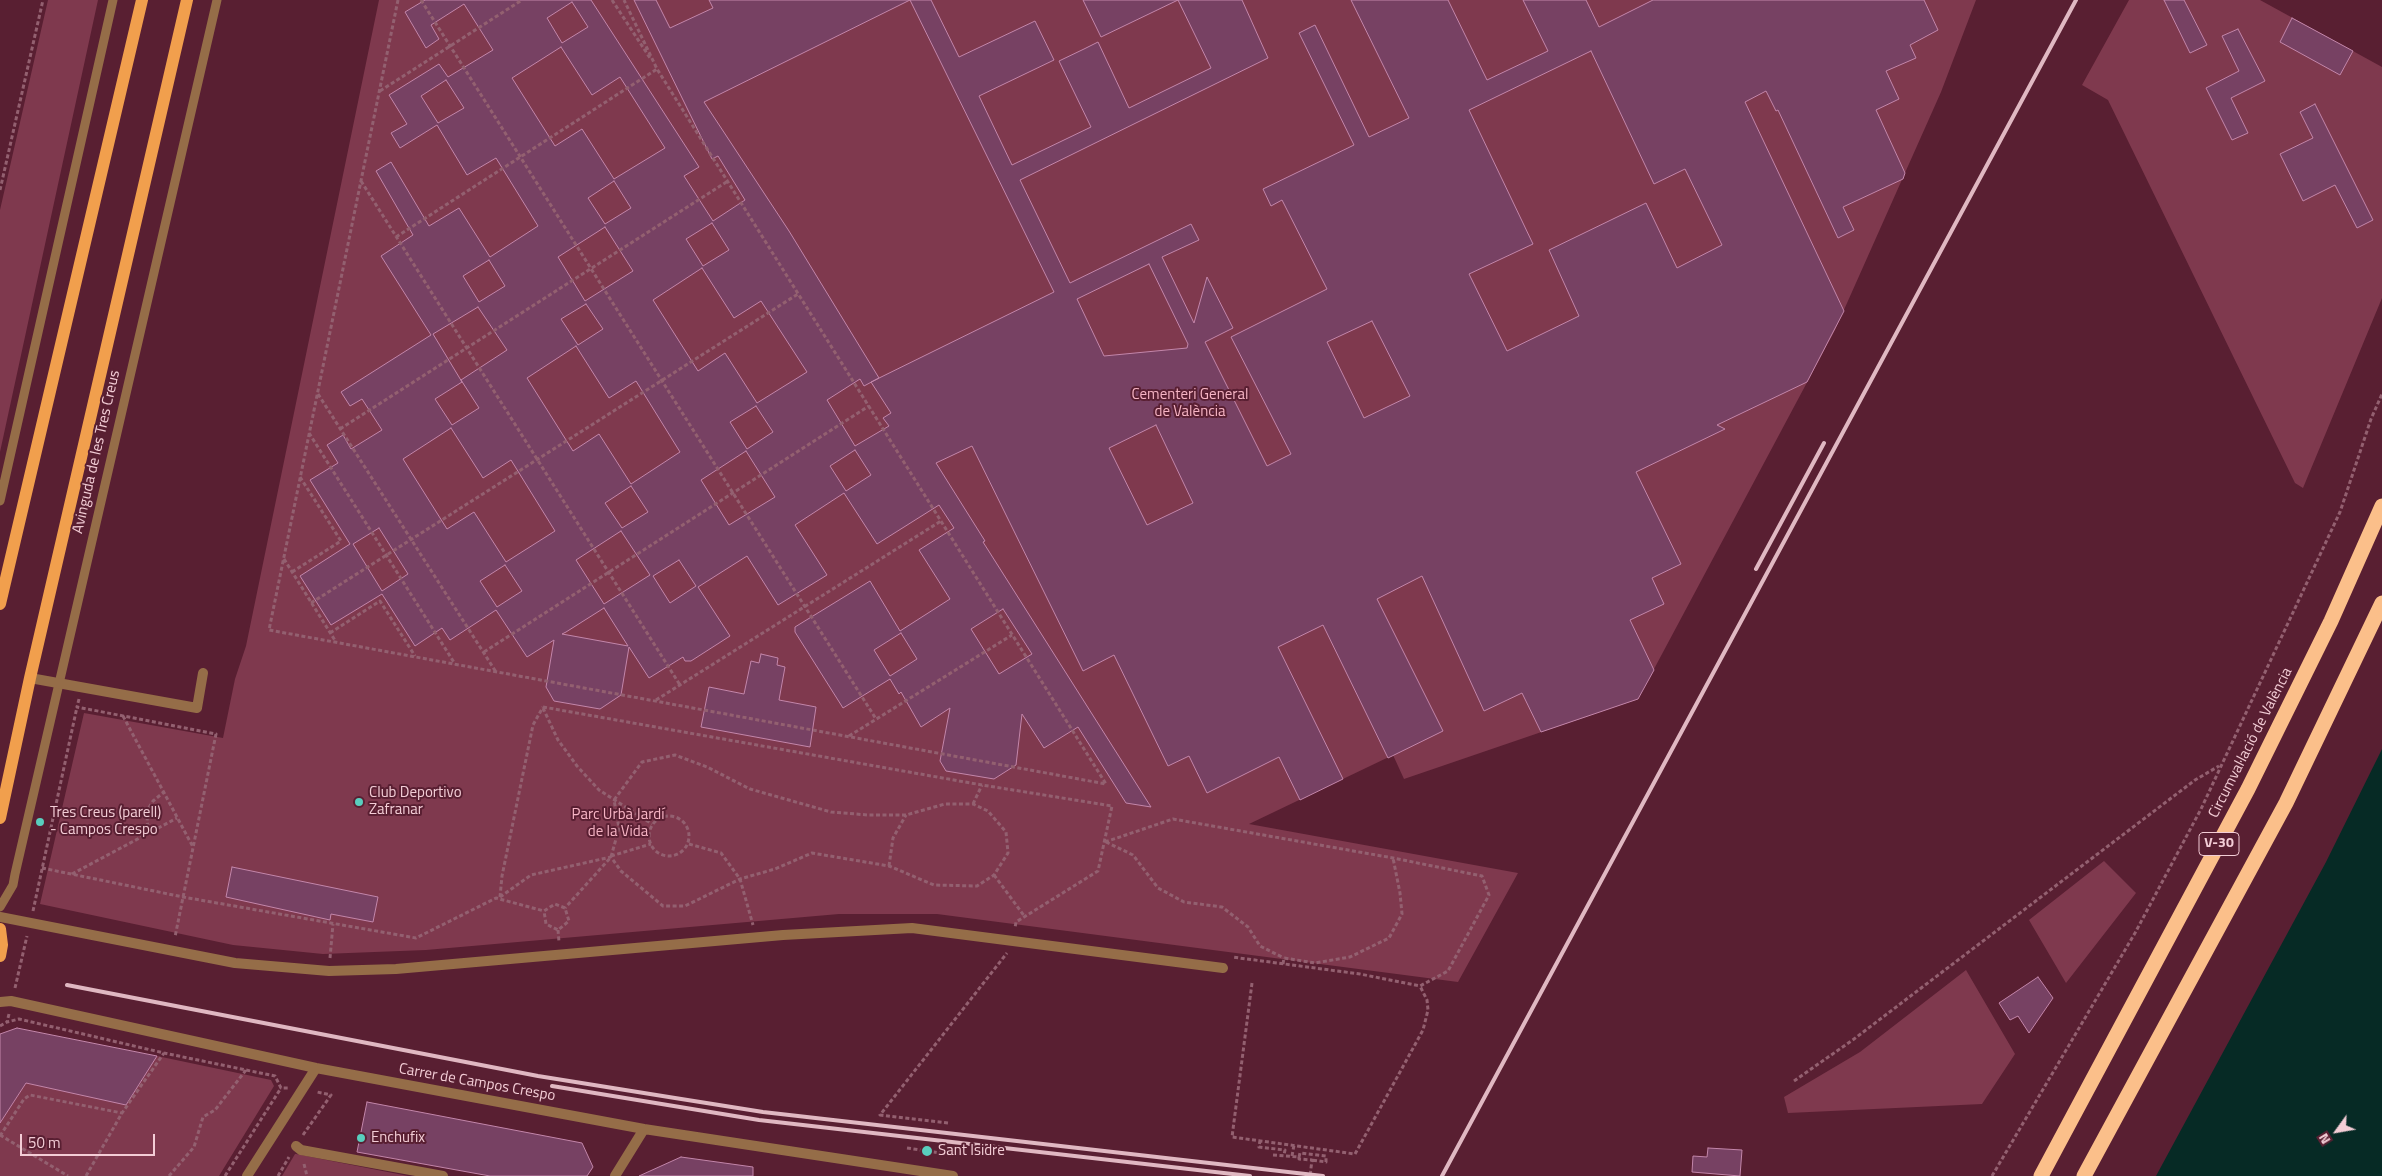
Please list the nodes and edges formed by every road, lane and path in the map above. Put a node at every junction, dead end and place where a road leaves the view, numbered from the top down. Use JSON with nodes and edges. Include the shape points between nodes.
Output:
{"nodes":[{"id":1,"x":43,"y":0,"type":"edge"},
{"id":2,"x":113,"y":0,"type":"edge"},
{"id":3,"x":142,"y":0,"type":"edge"},
{"id":4,"x":187,"y":0,"type":"edge"},
{"id":5,"x":217,"y":0,"type":"edge"},
{"id":6,"x":398,"y":0,"type":"edge"},
{"id":7,"x":421,"y":0,"type":"edge"},
{"id":8,"x":522,"y":0,"type":"edge"},
{"id":9,"x":612,"y":0,"type":"edge"},
{"id":10,"x":624,"y":0,"type":"edge"},
{"id":11,"x":450,"y":46,"type":"junction"},
{"id":12,"x":657,"y":69,"type":"junction"},
{"id":13,"x":379,"y":91,"type":"junction"},
{"id":14,"x":520,"y":157,"type":"junction"},
{"id":15,"x":728,"y":181,"type":"junction"},
{"id":16,"x":361,"y":182,"type":"junction"},
{"id":17,"x":0,"y":190,"type":"edge"},
{"id":18,"x":396,"y":237,"type":"junction"},
{"id":19,"x":591,"y":269,"type":"junction"},
{"id":20,"x":798,"y":294,"type":"junction"},
{"id":21,"x":466,"y":348,"type":"junction"},
{"id":22,"x":662,"y":380,"type":"junction"},
{"id":23,"x":317,"y":393,"type":"junction"},
{"id":24,"x":2382,"y":394,"type":"edge"},
{"id":25,"x":869,"y":406,"type":"junction"},
{"id":26,"x":340,"y":429,"type":"junction"},
{"id":27,"x":309,"y":433,"type":"junction"},
{"id":28,"x":537,"y":459,"type":"junction"},
{"id":29,"x":300,"y":476,"type":"junction"},
{"id":30,"x":733,"y":493,"type":"junction"},
{"id":31,"x":0,"y":501,"type":"edge"},
{"id":32,"x":2382,"y":506,"type":"edge"},
{"id":33,"x":941,"y":521,"type":"junction"},
{"id":34,"x":411,"y":539,"type":"junction"},
{"id":35,"x":386,"y":555,"type":"junction"},
{"id":36,"x":284,"y":558,"type":"junction"},
{"id":37,"x":292,"y":572,"type":"junction"},
{"id":38,"x":609,"y":572,"type":"junction"},
{"id":39,"x":311,"y":603,"type":"junction"},
{"id":40,"x":2382,"y":603,"type":"edge"},
{"id":41,"x":0,"y":604,"type":"edge"},
{"id":42,"x":805,"y":606,"type":"junction"},
{"id":43,"x":330,"y":633,"type":"junction"},
{"id":44,"x":1012,"y":635,"type":"junction"},
{"id":45,"x":336,"y":642,"type":"junction"},
{"id":46,"x":484,"y":652,"type":"junction"},
{"id":47,"x":415,"y":657,"type":"junction"},
{"id":48,"x":455,"y":664,"type":"junction"},
{"id":49,"x":496,"y":672,"type":"junction"},
{"id":50,"x":203,"y":673,"type":"dead end"},
{"id":51,"x":30,"y":678,"type":"junction"},
{"id":52,"x":60,"y":683,"type":"junction"},
{"id":53,"x":680,"y":685,"type":"junction"},
{"id":54,"x":82,"y":687,"type":"junction"},
{"id":55,"x":655,"y":701,"type":"junction"},
{"id":56,"x":77,"y":707,"type":"junction"},
{"id":57,"x":543,"y":707,"type":"junction"},
{"id":58,"x":123,"y":716,"type":"junction"},
{"id":59,"x":876,"y":719,"type":"junction"},
{"id":60,"x":849,"y":736,"type":"junction"},
{"id":61,"x":2220,"y":766,"type":"junction"},
{"id":62,"x":982,"y":786,"type":"junction"},
{"id":63,"x":164,"y":792,"type":"junction"},
{"id":64,"x":614,"y":800,"type":"junction"},
{"id":65,"x":973,"y":804,"type":"junction"},
{"id":66,"x":906,"y":815,"type":"junction"},
{"id":67,"x":0,"y":818,"type":"edge"},
{"id":68,"x":177,"y":818,"type":"junction"},
{"id":69,"x":652,"y":824,"type":"junction"},
{"id":70,"x":150,"y":833,"type":"junction"},
{"id":71,"x":1105,"y":842,"type":"junction"},
{"id":72,"x":651,"y":844,"type":"junction"},
{"id":73,"x":689,"y":844,"type":"junction"},
{"id":74,"x":193,"y":848,"type":"junction"},
{"id":75,"x":611,"y":857,"type":"junction"},
{"id":76,"x":890,"y":866,"type":"junction"},
{"id":77,"x":42,"y":868,"type":"junction"},
{"id":78,"x":72,"y":874,"type":"junction"},
{"id":79,"x":994,"y":875,"type":"junction"},
{"id":80,"x":740,"y":879,"type":"junction"},
{"id":81,"x":184,"y":897,"type":"junction"},
{"id":82,"x":0,"y":907,"type":"edge"},
{"id":83,"x":565,"y":908,"type":"junction"},
{"id":84,"x":544,"y":911,"type":"junction"},
{"id":85,"x":0,"y":917,"type":"edge"},
{"id":86,"x":1025,"y":917,"type":"junction"},
{"id":87,"x":31,"y":922,"type":"junction"},
{"id":88,"x":333,"y":924,"type":"junction"},
{"id":89,"x":752,"y":926,"type":"dead end"},
{"id":90,"x":1015,"y":928,"type":"dead end"},
{"id":91,"x":0,"y":929,"type":"edge"},
{"id":92,"x":558,"y":930,"type":"junction"},
{"id":93,"x":174,"y":938,"type":"dead end"},
{"id":94,"x":559,"y":943,"type":"dead end"},
{"id":95,"x":1011,"y":948,"type":"dead end"},
{"id":96,"x":0,"y":956,"type":"edge"},
{"id":97,"x":330,"y":958,"type":"dead end"},
{"id":98,"x":1284,"y":958,"type":"junction"},
{"id":99,"x":1283,"y":964,"type":"dead end"},
{"id":100,"x":1222,"y":968,"type":"dead end"},
{"id":101,"x":1252,"y":983,"type":"dead end"},
{"id":102,"x":1420,"y":986,"type":"dead end"},
{"id":103,"x":0,"y":1002,"type":"edge"},
{"id":104,"x":12,"y":1002,"type":"junction"},
{"id":105,"x":7,"y":1022,"type":"junction"},
{"id":106,"x":0,"y":1026,"type":"edge"},
{"id":107,"x":164,"y":1053,"type":"junction"},
{"id":108,"x":316,"y":1068,"type":"junction"},
{"id":109,"x":246,"y":1070,"type":"junction"},
{"id":110,"x":1794,"y":1081,"type":"dead end"},
{"id":111,"x":281,"y":1088,"type":"junction"},
{"id":112,"x":302,"y":1088,"type":"junction"},
{"id":113,"x":122,"y":1114,"type":"junction"},
{"id":114,"x":948,"y":1123,"type":"dead end"},
{"id":115,"x":644,"y":1129,"type":"junction"},
{"id":116,"x":0,"y":1135,"type":"edge"},
{"id":117,"x":1260,"y":1140,"type":"junction"},
{"id":118,"x":1294,"y":1145,"type":"junction"},
{"id":119,"x":296,"y":1146,"type":"junction"},
{"id":120,"x":907,"y":1148,"type":"dead end"},
{"id":121,"x":947,"y":1154,"type":"dead end"},
{"id":122,"x":1273,"y":1155,"type":"dead end"},
{"id":123,"x":1284,"y":1156,"type":"junction"},
{"id":124,"x":1292,"y":1156,"type":"junction"},
{"id":125,"x":1299,"y":1157,"type":"junction"},
{"id":126,"x":1312,"y":1160,"type":"junction"},
{"id":127,"x":68,"y":1176,"type":"edge"},
{"id":128,"x":86,"y":1176,"type":"edge"},
{"id":129,"x":169,"y":1176,"type":"edge"},
{"id":130,"x":225,"y":1176,"type":"edge"},
{"id":131,"x":247,"y":1176,"type":"edge"},
{"id":132,"x":278,"y":1176,"type":"edge"},
{"id":133,"x":444,"y":1176,"type":"edge"},
{"id":134,"x":615,"y":1176,"type":"edge"},
{"id":135,"x":952,"y":1176,"type":"edge"},
{"id":136,"x":1310,"y":1176,"type":"edge"},
{"id":137,"x":1992,"y":1176,"type":"edge"},
{"id":138,"x":2041,"y":1176,"type":"edge"},
{"id":139,"x":2084,"y":1176,"type":"edge"}],
"edges":[{"from":1,"to":17,"type":"path"},
{"from":2,"to":31,"type":"lane"},
{"from":3,"to":41,"type":"main road"},
{"from":4,"to":51,"type":"main road","name":"Avinguda de les Tres Creus"},
{"from":5,"to":52,"type":"lane","name":"Avinguda de les Tres Creus"},
{"from":6,"to":13,"type":"path"},
{"from":7,"to":11,"type":"path"},
{"from":8,"to":11,"type":"path"},
{"from":9,"to":12,"type":"path"},
{"from":10,"to":12,"type":"path"},
{"from":11,"to":13,"type":"path"},
{"from":11,"to":14,"type":"path"},
{"from":12,"to":14,"type":"path"},
{"from":12,"to":15,"type":"path"},
{"from":13,"to":16,"type":"path"},
{"from":14,"to":18,"type":"path"},
{"from":14,"to":19,"type":"path"},
{"from":15,"to":19,"type":"path"},
{"from":15,"to":20,"type":"path"},
{"from":16,"to":18,"type":"path"},
{"from":16,"to":23,"type":"path"},
{"from":18,"to":21,"type":"path"},
{"from":19,"to":21,"type":"path"},
{"from":19,"to":22,"type":"path"},
{"from":20,"to":22,"type":"path"},
{"from":20,"to":25,"type":"path"},
{"from":21,"to":26,"type":"path"},
{"from":21,"to":28,"type":"path"},
{"from":22,"to":28,"type":"path"},
{"from":22,"to":30,"type":"path"},
{"from":23,"to":26,"type":"path"},
{"from":23,"to":27,"type":"path"},
{"from":24,"to":61,"type":"path","via":[[2340,512]]},
{"from":25,"to":30,"type":"path"},
{"from":25,"to":33,"type":"path"},
{"from":26,"to":34,"type":"path"},
{"from":27,"to":29,"type":"path"},
{"from":27,"to":35,"type":"path"},
{"from":28,"to":34,"type":"path"},
{"from":28,"to":38,"type":"path"},
{"from":29,"to":36,"type":"path"},
{"from":29,"to":37,"type":"path","via":[[341,542]]},
{"from":30,"to":38,"type":"path"},
{"from":30,"to":42,"type":"path"},
{"from":32,"to":138,"type":"highway","name":"Circumval·lació de València","number":"V-30","via":[[2331,621],[2248,789]]},
{"from":33,"to":42,"type":"path"},
{"from":33,"to":44,"type":"path"},
{"from":34,"to":35,"type":"path"},
{"from":34,"to":46,"type":"path"},
{"from":35,"to":39,"type":"path"},
{"from":35,"to":48,"type":"path"},
{"from":36,"to":37,"type":"path"},
{"from":36,"to":45,"type":"path","via":[[269,630]]},
{"from":37,"to":39,"type":"path"},
{"from":38,"to":46,"type":"path"},
{"from":38,"to":53,"type":"path"},
{"from":39,"to":43,"type":"path"},
{"from":40,"to":139,"type":"highway","number":"V-30","via":[[2286,803]]},
{"from":42,"to":53,"type":"path"},
{"from":42,"to":59,"type":"path"},
{"from":43,"to":45,"type":"path"},
{"from":43,"to":47,"type":"path","via":[[380,601]]},
{"from":44,"to":59,"type":"path"},
{"from":44,"to":60,"type":"path","via":[[1106,784]]},
{"from":45,"to":47,"type":"path"},
{"from":46,"to":49,"type":"path"},
{"from":47,"to":48,"type":"path"},
{"from":48,"to":49,"type":"path"},
{"from":49,"to":55,"type":"path"},
{"from":50,"to":54,"type":"street","via":[[197,708]]},
{"from":51,"to":52,"type":"street"},
{"from":51,"to":67,"type":"main road","name":"Avinguda de les Tres Creus"},
{"from":52,"to":54,"type":"street"},
{"from":52,"to":82,"type":"lane","name":"Avinguda de les Tres Creus","via":[[13,885]]},
{"from":53,"to":55,"type":"path"},
{"from":54,"to":56,"type":"path"},
{"from":55,"to":60,"type":"path"},
{"from":56,"to":58,"type":"path"},
{"from":56,"to":77,"type":"path"},
{"from":57,"to":62,"type":"path"},
{"from":57,"to":64,"type":"path","via":[[558,740],[577,766],[599,790]]},
{"from":57,"to":75,"type":"path","via":[[533,725],[500,897],[531,875]]},
{"from":58,"to":63,"type":"path"},
{"from":58,"to":74,"type":"path","via":[[216,734]]},
{"from":59,"to":60,"type":"path"},
{"from":61,"to":110,"type":"path","via":[[2195,780]]},
{"from":61,"to":137,"type":"path","via":[[2134,933]]},
{"from":62,"to":65,"type":"path"},
{"from":62,"to":71,"type":"path","via":[[1112,806]]},
{"from":63,"to":68,"type":"path"},
{"from":63,"to":70,"type":"path","via":[[148,809]]},
{"from":64,"to":66,"type":"path","via":[[642,762],[674,755],[707,767],[750,789],[831,812]]},
{"from":64,"to":69,"type":"path"},
{"from":64,"to":75,"type":"path","via":[[619,828]]},
{"from":65,"to":66,"type":"path","via":[[945,804]]},
{"from":65,"to":79,"type":"path","via":[[988,811],[1006,832],[1008,853]]},
{"from":66,"to":76,"type":"path","via":[[893,838]]},
{"from":68,"to":70,"type":"path"},
{"from":68,"to":74,"type":"path"},
{"from":69,"to":72,"type":"path","via":[[649,833]]},
{"from":69,"to":73,"type":"path","via":[[664,816],[676,817],[688,830]]},
{"from":70,"to":78,"type":"path"},
{"from":71,"to":86,"type":"path","via":[[1098,871]]},
{"from":71,"to":98,"type":"path","via":[[1133,855],[1158,888],[1184,902],[1222,907],[1248,927],[1260,946]]},
{"from":71,"to":98,"type":"path","via":[[1173,819],[1393,858],[1402,914],[1389,938],[1350,957],[1314,963]]},
{"from":72,"to":73,"type":"path","via":[[655,850],[668,856]]},
{"from":72,"to":75,"type":"path"},
{"from":73,"to":80,"type":"path","via":[[721,853]]},
{"from":74,"to":81,"type":"path"},
{"from":75,"to":80,"type":"path","via":[[621,871],[663,906],[685,906]]},
{"from":75,"to":83,"type":"path"},
{"from":76,"to":79,"type":"path","via":[[934,886],[977,886]]},
{"from":76,"to":80,"type":"path","via":[[812,853]]},
{"from":77,"to":78,"type":"path"},
{"from":77,"to":87,"type":"path"},
{"from":78,"to":81,"type":"path"},
{"from":79,"to":86,"type":"path"},
{"from":80,"to":89,"type":"path"},
{"from":81,"to":88,"type":"path"},
{"from":81,"to":93,"type":"path"},
{"from":83,"to":84,"type":"path","via":[[555,904]]},
{"from":83,"to":92,"type":"path","via":[[569,921]]},
{"from":84,"to":88,"type":"path","via":[[496,898],[416,938]]},
{"from":84,"to":92,"type":"path","via":[[546,924]]},
{"from":85,"to":87,"type":"street"},
{"from":86,"to":90,"type":"path","via":[[1016,922]]},
{"from":87,"to":100,"type":"street","via":[[235,963],[329,971],[396,969],[783,935],[912,928]]},
{"from":87,"to":104,"type":"path"},
{"from":88,"to":97,"type":"path"},
{"from":91,"to":96,"type":"main road"},
{"from":92,"to":94,"type":"path"},
{"from":95,"to":114,"type":"path","via":[[880,1115]]},
{"from":98,"to":99,"type":"path"},
{"from":101,"to":117,"type":"path","via":[[1232,1137]]},
{"from":102,"to":118,"type":"path","via":[[1428,1010],[1423,1030],[1355,1154]]},
{"from":103,"to":104,"type":"street","name":"Carrer de Campos Crespo"},
{"from":104,"to":105,"type":"path"},
{"from":104,"to":108,"type":"street","name":"Carrer de Campos Crespo"},
{"from":105,"to":106,"type":"path"},
{"from":105,"to":107,"type":"path","via":[[19,1019]]},
{"from":107,"to":109,"type":"path"},
{"from":107,"to":113,"type":"path"},
{"from":108,"to":112,"type":"street"},
{"from":108,"to":115,"type":"street","name":"Carrer de Campos Crespo"},
{"from":109,"to":111,"type":"path","via":[[276,1076]]},
{"from":109,"to":129,"type":"path","via":[[220,1104],[203,1117],[194,1147]]},
{"from":111,"to":112,"type":"path"},
{"from":111,"to":130,"type":"path"},
{"from":112,"to":119,"type":"path","via":[[331,1095]]},
{"from":112,"to":131,"type":"street"},
{"from":113,"to":116,"type":"path","via":[[30,1094]]},
{"from":113,"to":128,"type":"path"},
{"from":115,"to":134,"type":"street"},
{"from":115,"to":135,"type":"street","name":"Carrer de Campos Crespo"},
{"from":116,"to":127,"type":"path"},
{"from":117,"to":118,"type":"path"},
{"from":117,"to":123,"type":"path","via":[[1259,1147],[1285,1150]]},
{"from":118,"to":124,"type":"path"},
{"from":119,"to":132,"type":"path"},
{"from":119,"to":133,"type":"street","via":[[301,1150]]},
{"from":120,"to":121,"type":"path"},
{"from":122,"to":123,"type":"path"},
{"from":123,"to":124,"type":"path"},
{"from":124,"to":125,"type":"path"},
{"from":125,"to":126,"type":"path"},
{"from":125,"to":126,"type":"path","via":[[1300,1153],[1326,1156],[1326,1162]]},
{"from":126,"to":136,"type":"path"}]}
